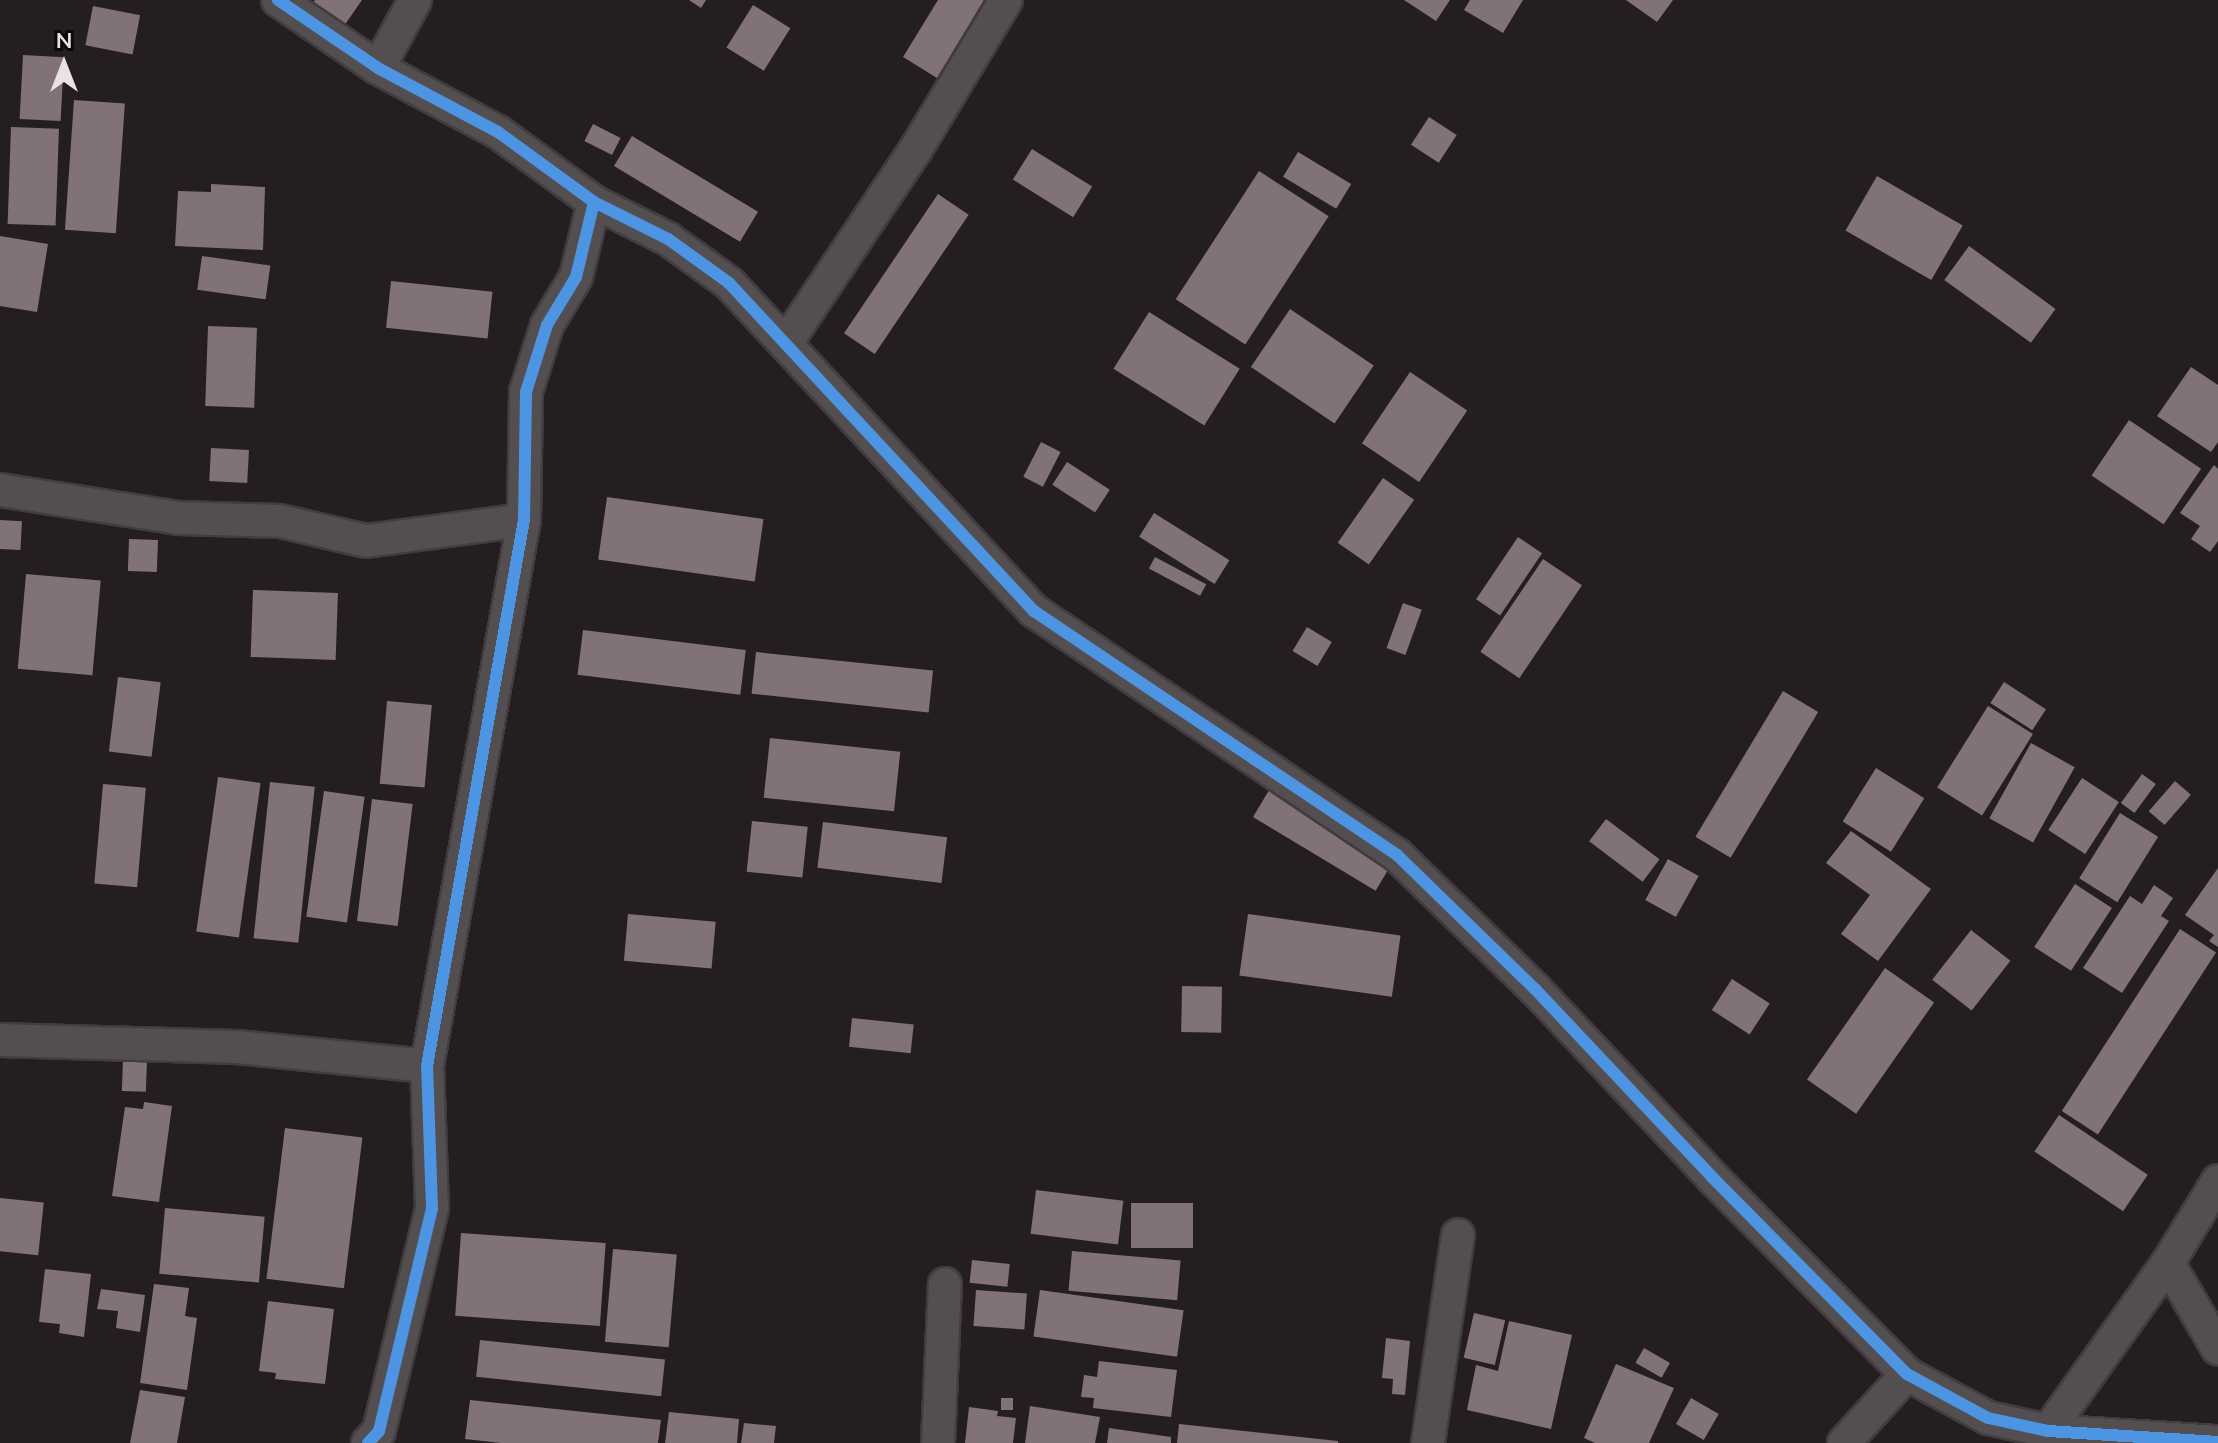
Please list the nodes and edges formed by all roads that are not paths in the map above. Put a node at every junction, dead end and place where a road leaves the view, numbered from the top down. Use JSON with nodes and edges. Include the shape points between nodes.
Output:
{"nodes":[{"id":1,"x":278,"y":0,"type":"edge"},
{"id":2,"x":415,"y":0,"type":"edge"},
{"id":3,"x":1006,"y":0,"type":"edge"},
{"id":4,"x":378,"y":68,"type":"junction"},
{"id":5,"x":594,"y":202,"type":"junction"},
{"id":6,"x":786,"y":343,"type":"junction"},
{"id":7,"x":0,"y":490,"type":"edge"},
{"id":8,"x":524,"y":520,"type":"junction"},
{"id":9,"x":0,"y":1040,"type":"edge"},
{"id":10,"x":427,"y":1066,"type":"junction"},
{"id":11,"x":2218,"y":1181,"type":"edge"},
{"id":12,"x":1458,"y":1235,"type":"dead end"},
{"id":13,"x":2168,"y":1263,"type":"junction"},
{"id":14,"x":945,"y":1284,"type":"dead end"},
{"id":15,"x":2218,"y":1349,"type":"edge"},
{"id":16,"x":1907,"y":1374,"type":"junction"},
{"id":17,"x":2048,"y":1431,"type":"junction"},
{"id":18,"x":2218,"y":1442,"type":"edge"},
{"id":19,"x":368,"y":1443,"type":"edge"},
{"id":20,"x":938,"y":1443,"type":"edge"},
{"id":21,"x":1428,"y":1443,"type":"edge"},
{"id":22,"x":1844,"y":1443,"type":"edge"}],
"edges":[{"from":1,"to":4,"type":"street"},
{"from":2,"to":4,"type":"street"},
{"from":3,"to":6,"type":"street","via":[[916,149]]},
{"from":4,"to":5,"type":"street","via":[[498,132]]},
{"from":5,"to":6,"type":"street","via":[[668,239],[729,283]]},
{"from":5,"to":8,"type":"street","via":[[576,277],[547,325],[526,392]]},
{"from":6,"to":16,"type":"street","via":[[1034,611],[1397,855],[1535,989]]},
{"from":7,"to":8,"type":"street","via":[[179,518],[280,521],[366,541]]},
{"from":8,"to":10,"type":"street"},
{"from":9,"to":10,"type":"street","via":[[237,1047]]},
{"from":10,"to":19,"type":"street","via":[[432,1208],[379,1431]]},
{"from":11,"to":13,"type":"street"},
{"from":12,"to":21,"type":"street"},
{"from":13,"to":15,"type":"street"},
{"from":13,"to":17,"type":"street"},
{"from":14,"to":20,"type":"street"},
{"from":16,"to":17,"type":"street","via":[[1988,1418]]},
{"from":16,"to":22,"type":"street"},
{"from":17,"to":18,"type":"street"}]}
